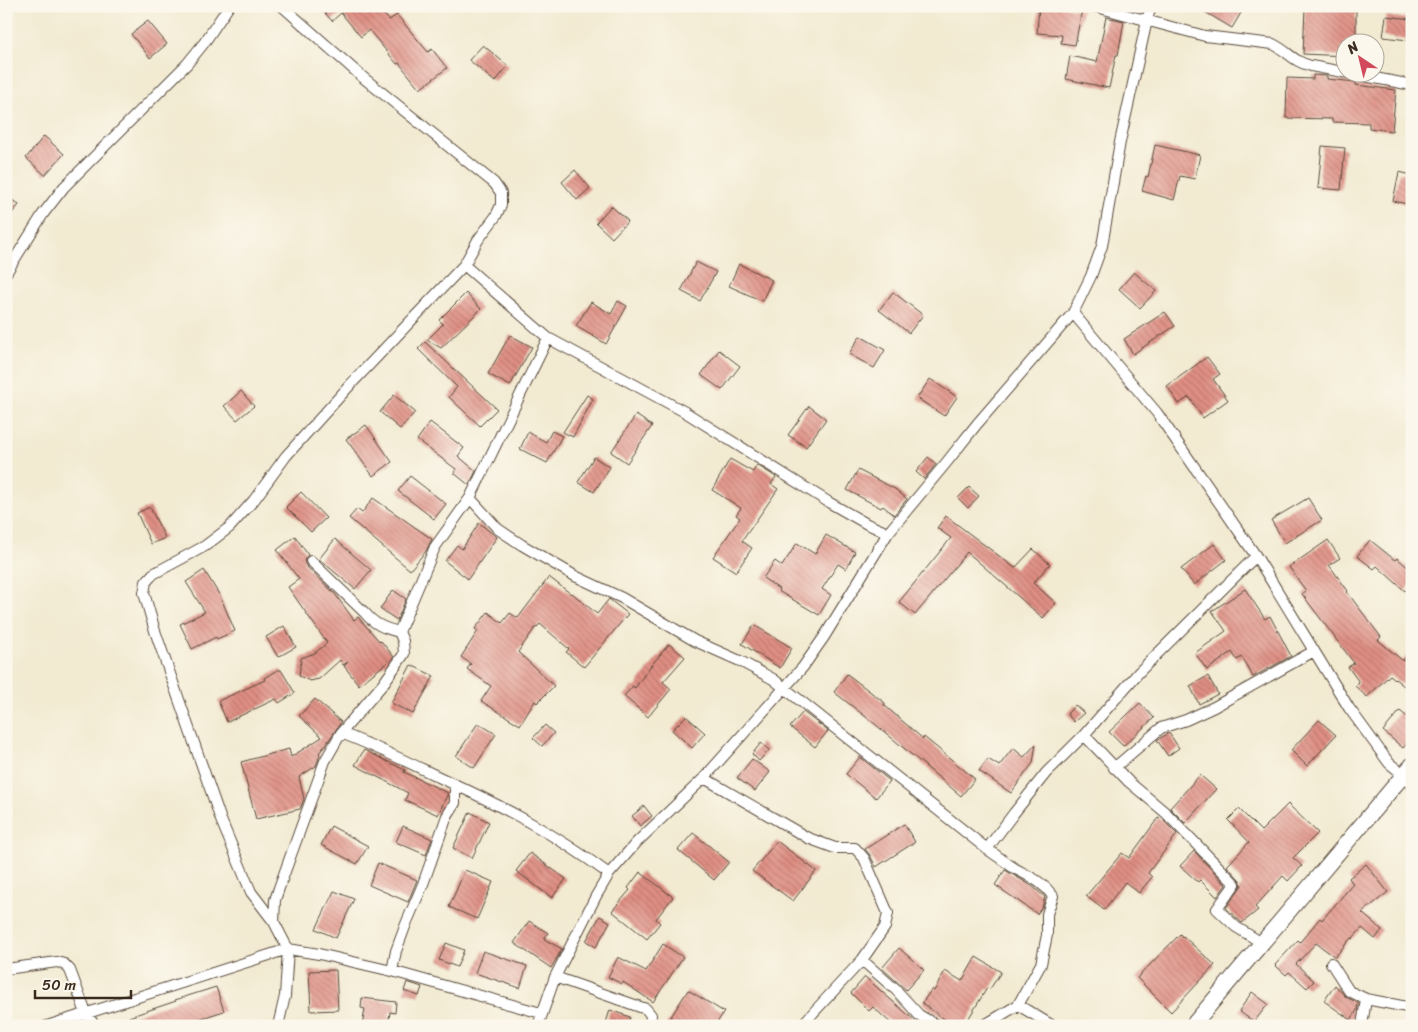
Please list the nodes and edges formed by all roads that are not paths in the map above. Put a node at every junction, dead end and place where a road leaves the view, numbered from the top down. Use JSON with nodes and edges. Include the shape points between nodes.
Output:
{"nodes":[{"id":1,"x":229,"y":6,"type":"edge"},
{"id":2,"x":282,"y":6,"type":"edge"},
{"id":3,"x":1093,"y":6,"type":"edge"},
{"id":4,"x":1152,"y":6,"type":"edge"},
{"id":5,"x":1147,"y":20,"type":"junction"},
{"id":6,"x":1412,"y":84,"type":"edge"},
{"id":7,"x":464,"y":265,"type":"junction"},
{"id":8,"x":6,"y":273,"type":"edge"},
{"id":9,"x":1073,"y":313,"type":"junction"},
{"id":10,"x":548,"y":338,"type":"junction"},
{"id":11,"x":470,"y":498,"type":"junction"},
{"id":12,"x":888,"y":533,"type":"junction"},
{"id":13,"x":1256,"y":556,"type":"junction"},
{"id":14,"x":311,"y":561,"type":"dead end"},
{"id":15,"x":398,"y":632,"type":"junction"},
{"id":16,"x":1314,"y":651,"type":"junction"},
{"id":17,"x":784,"y":687,"type":"junction"},
{"id":18,"x":341,"y":733,"type":"junction"},
{"id":19,"x":1084,"y":735,"type":"junction"},
{"id":20,"x":1114,"y":768,"type":"junction"},
{"id":21,"x":1409,"y":775,"type":"edge"},
{"id":22,"x":704,"y":778,"type":"junction"},
{"id":23,"x":455,"y":784,"type":"junction"},
{"id":24,"x":988,"y":850,"type":"junction"},
{"id":25,"x":609,"y":874,"type":"junction"},
{"id":26,"x":274,"y":922,"type":"junction"},
{"id":27,"x":1262,"y":942,"type":"junction"},
{"id":28,"x":288,"y":949,"type":"junction"},
{"id":29,"x":862,"y":960,"type":"junction"},
{"id":30,"x":1331,"y":964,"type":"dead end"},
{"id":31,"x":6,"y":969,"type":"edge"},
{"id":32,"x":392,"y":971,"type":"junction"},
{"id":33,"x":555,"y":977,"type":"junction"},
{"id":34,"x":1366,"y":999,"type":"junction"},
{"id":35,"x":1018,"y":1005,"type":"junction"},
{"id":36,"x":1412,"y":1008,"type":"edge"},
{"id":37,"x":86,"y":1013,"type":"junction"},
{"id":38,"x":541,"y":1013,"type":"junction"},
{"id":39,"x":47,"y":1026,"type":"edge"},
{"id":40,"x":95,"y":1026,"type":"edge"},
{"id":41,"x":278,"y":1026,"type":"edge"},
{"id":42,"x":538,"y":1026,"type":"edge"},
{"id":43,"x":650,"y":1026,"type":"edge"},
{"id":44,"x":801,"y":1026,"type":"edge"},
{"id":45,"x":938,"y":1026,"type":"edge"},
{"id":46,"x":983,"y":1026,"type":"edge"},
{"id":47,"x":1053,"y":1026,"type":"edge"},
{"id":48,"x":1192,"y":1026,"type":"edge"},
{"id":49,"x":1362,"y":1026,"type":"edge"}],
"edges":[{"from":1,"to":8,"type":"street","via":[[187,64],[64,188],[43,214]]},
{"from":2,"to":7,"type":"street","via":[[360,75],[494,183],[500,193],[501,204]]},
{"from":3,"to":5,"type":"street"},
{"from":4,"to":5,"type":"street"},
{"from":5,"to":6,"type":"street","via":[[1205,36],[1274,44],[1299,63]]},
{"from":5,"to":9,"type":"street","via":[[1120,142],[1102,246]]},
{"from":7,"to":10,"type":"street"},
{"from":7,"to":26,"type":"street","via":[[286,456],[230,527],[205,546],[153,574],[146,582],[144,593],[155,631],[221,820],[251,892]]},
{"from":9,"to":12,"type":"street"},
{"from":9,"to":13,"type":"street","via":[[1157,413]]},
{"from":10,"to":11,"type":"street"},
{"from":10,"to":12,"type":"street","via":[[685,412],[830,503]]},
{"from":11,"to":15,"type":"street","via":[[435,547]]},
{"from":11,"to":17,"type":"street","via":[[498,529],[522,545]]},
{"from":12,"to":17,"type":"street","via":[[824,637]]},
{"from":13,"to":16,"type":"street"},
{"from":13,"to":19,"type":"street","via":[[1139,672]]},
{"from":14,"to":15,"type":"street","via":[[372,622]]},
{"from":15,"to":18,"type":"street","via":[[404,654]]},
{"from":16,"to":20,"type":"street","via":[[1214,707],[1161,728]]},
{"from":16,"to":21,"type":"street","via":[[1366,732],[1389,762]]},
{"from":17,"to":22,"type":"street"},
{"from":17,"to":24,"type":"street"},
{"from":18,"to":23,"type":"street"},
{"from":18,"to":26,"type":"street","via":[[320,773],[279,888]]},
{"from":19,"to":20,"type":"street"},
{"from":19,"to":24,"type":"street","via":[[1046,773]]},
{"from":20,"to":27,"type":"street","via":[[1166,813],[1235,884],[1217,909],[1236,927]]},
{"from":21,"to":27,"type":"main road"},
{"from":22,"to":25,"type":"street","via":[[637,842]]},
{"from":22,"to":29,"type":"street","via":[[808,838],[835,848],[855,848],[864,858],[888,913],[885,927]]},
{"from":23,"to":25,"type":"street","via":[[524,818]]},
{"from":23,"to":32,"type":"street","via":[[455,803],[447,816],[406,924]]},
{"from":24,"to":35,"type":"street","via":[[1032,876],[1053,896],[1047,914],[1047,935],[1041,964]]},
{"from":25,"to":33,"type":"street"},
{"from":26,"to":28,"type":"street"},
{"from":27,"to":48,"type":"main road"},
{"from":28,"to":32,"type":"street"},
{"from":28,"to":37,"type":"street"},
{"from":28,"to":41,"type":"street","via":[[285,996]]},
{"from":29,"to":44,"type":"street"},
{"from":29,"to":45,"type":"street","via":[[919,1015]]},
{"from":30,"to":34,"type":"street","via":[[1350,991]]},
{"from":31,"to":37,"type":"street","via":[[57,962],[64,964],[70,970]]},
{"from":32,"to":38,"type":"street"},
{"from":33,"to":38,"type":"street"},
{"from":33,"to":43,"type":"street","via":[[646,1009],[651,1015]]},
{"from":34,"to":36,"type":"street"},
{"from":34,"to":49,"type":"street"},
{"from":35,"to":46,"type":"street"},
{"from":35,"to":47,"type":"street"},
{"from":37,"to":39,"type":"street"},
{"from":37,"to":40,"type":"street"},
{"from":38,"to":42,"type":"street"}]}
